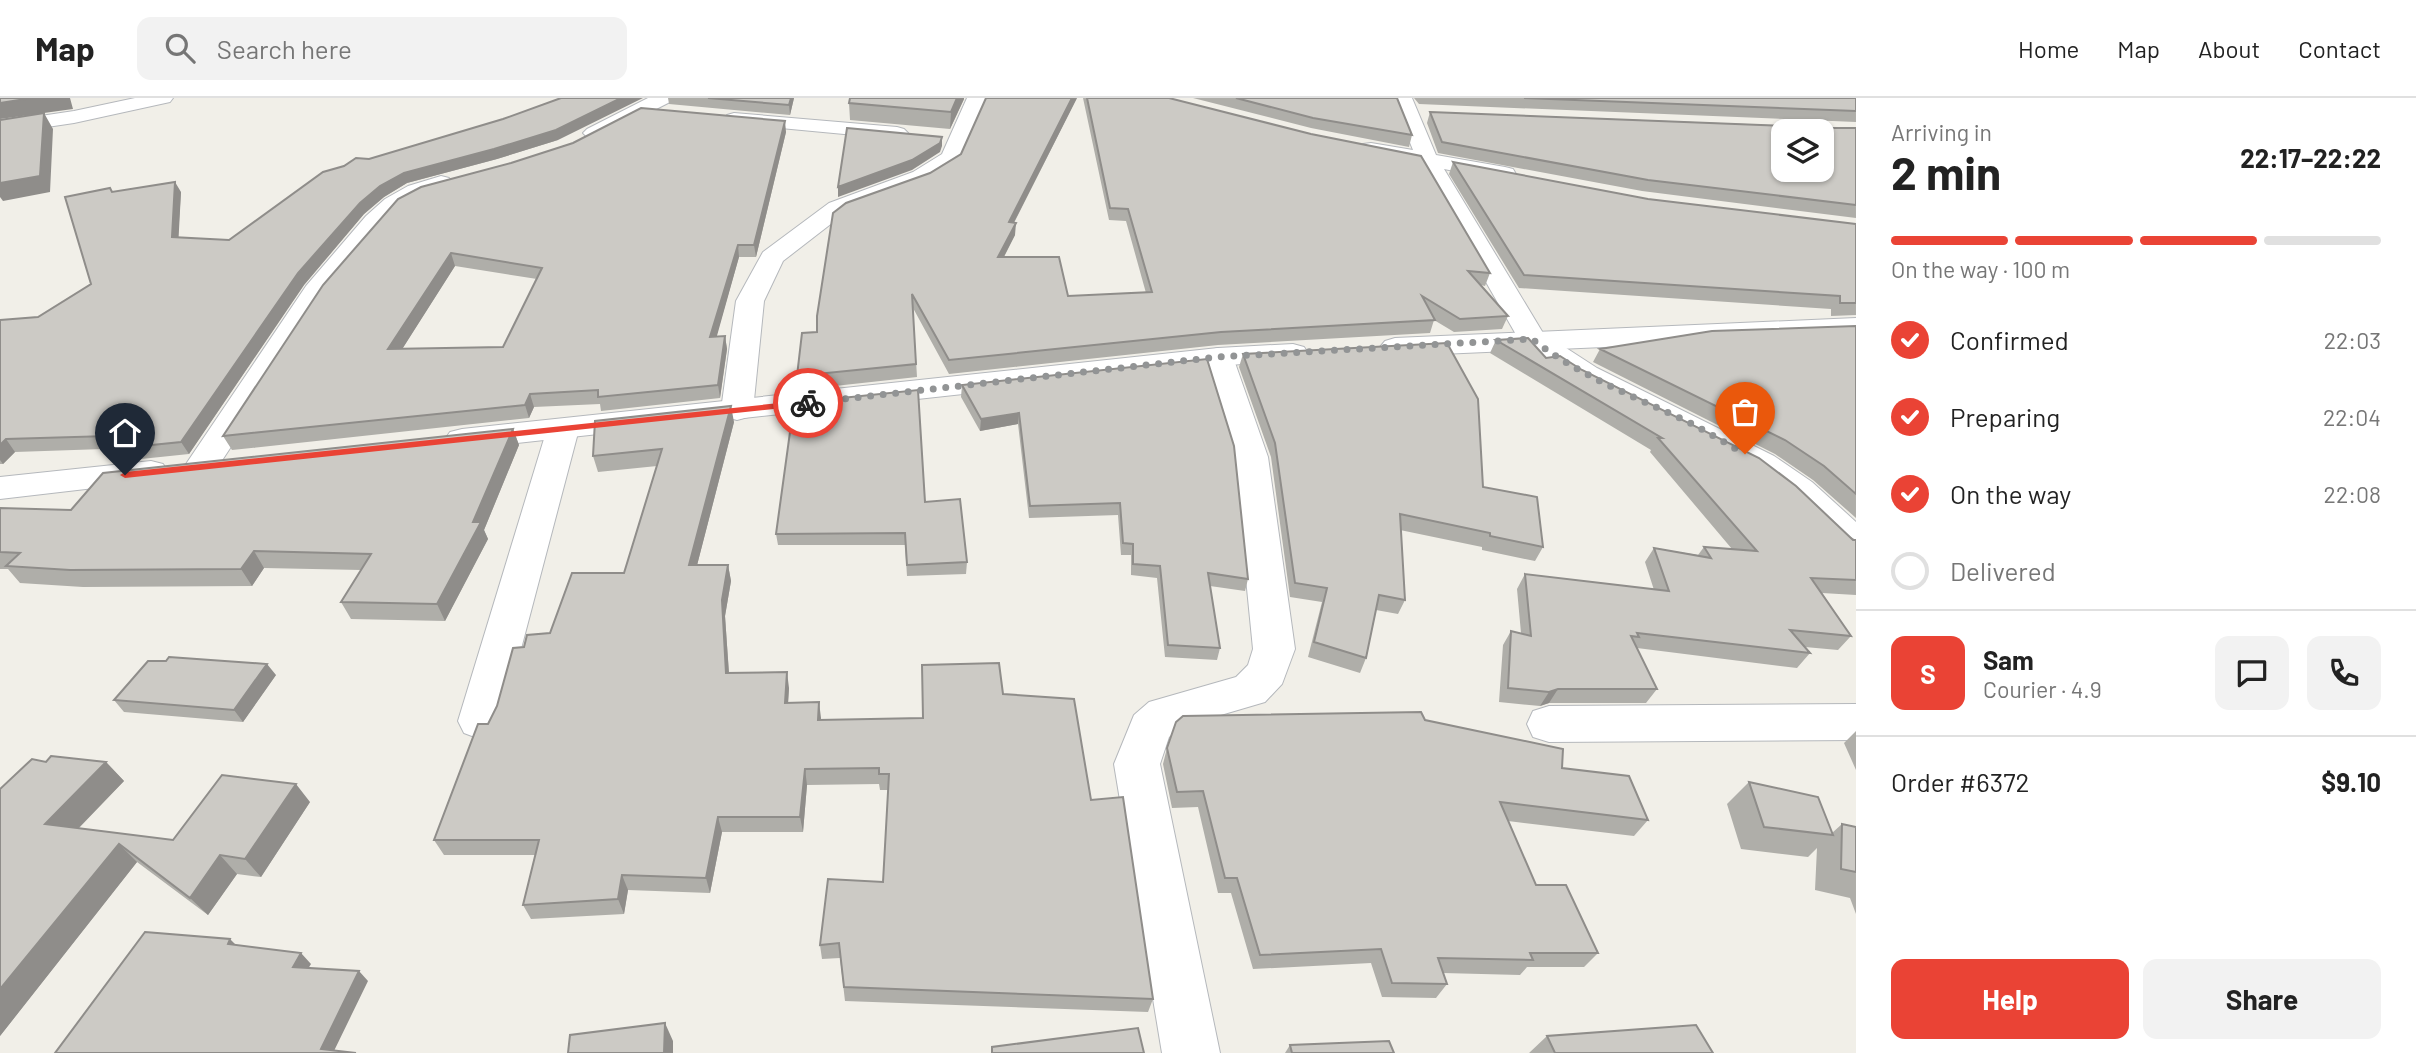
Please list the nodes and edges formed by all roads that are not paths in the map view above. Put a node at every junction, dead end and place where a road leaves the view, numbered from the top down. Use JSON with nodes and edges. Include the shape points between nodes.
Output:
{"nodes":[{"id":1,"x":163,"y":98,"type":"edge"},
{"id":2,"x":977,"y":98,"type":"edge"},
{"id":3,"x":671,"y":106,"type":"edge"},
{"id":4,"x":1413,"y":108,"type":"edge"},
{"id":5,"x":718,"y":117,"type":"edge"},
{"id":6,"x":0,"y":128,"type":"edge"},
{"id":7,"x":960,"y":139,"type":"junction"},
{"id":8,"x":1348,"y":144,"type":"edge"},
{"id":9,"x":567,"y":146,"type":"edge"},
{"id":10,"x":1427,"y":159,"type":"junction"},
{"id":11,"x":1521,"y":177,"type":"edge"},
{"id":12,"x":459,"y":179,"type":"edge"},
{"id":13,"x":1856,"y":327,"type":"edge"},
{"id":14,"x":1532,"y":339,"type":"junction"},
{"id":15,"x":1363,"y":349,"type":"edge"},
{"id":16,"x":1323,"y":351,"type":"edge"},
{"id":17,"x":1218,"y":357,"type":"junction"},
{"id":18,"x":737,"y":410,"type":"junction"},
{"id":19,"x":563,"y":429,"type":"junction"},
{"id":20,"x":429,"y":443,"type":"edge"},
{"id":21,"x":241,"y":463,"type":"edge"},
{"id":22,"x":201,"y":467,"type":"junction"},
{"id":23,"x":0,"y":488,"type":"edge"},
{"id":24,"x":1856,"y":542,"type":"edge"},
{"id":25,"x":480,"y":721,"type":"edge"},
{"id":26,"x":1856,"y":722,"type":"edge"},
{"id":27,"x":1549,"y":724,"type":"dead end"},
{"id":28,"x":1191,"y":1053,"type":"edge"}],
"edges":[{"from":1,"to":6,"type":"street"},
{"from":2,"to":7,"type":"street"},
{"from":3,"to":9,"type":"street","via":[[638,110]]},
{"from":4,"to":10,"type":"street","via":[[1417,137]]},
{"from":5,"to":7,"type":"street"},
{"from":7,"to":18,"type":"street","via":[[951,158],[937,168],[837,208],[772,257],[750,301]]},
{"from":8,"to":10,"type":"street"},
{"from":10,"to":11,"type":"street"},
{"from":10,"to":14,"type":"street"},
{"from":12,"to":22,"type":"street","via":[[416,191],[375,220],[316,292]]},
{"from":13,"to":14,"type":"street"},
{"from":14,"to":15,"type":"street"},
{"from":14,"to":24,"type":"street","via":[[1592,378],[1765,464]]},
{"from":16,"to":17,"type":"street"},
{"from":17,"to":18,"type":"street"},
{"from":17,"to":28,"type":"street","via":[[1251,457],[1274,649],[1266,673],[1250,690],[1165,714],[1150,728],[1138,764]]},
{"from":18,"to":19,"type":"street"},
{"from":19,"to":20,"type":"street"},
{"from":19,"to":25,"type":"street"},
{"from":21,"to":22,"type":"street"},
{"from":22,"to":23,"type":"street"},
{"from":26,"to":27,"type":"street"}]}
